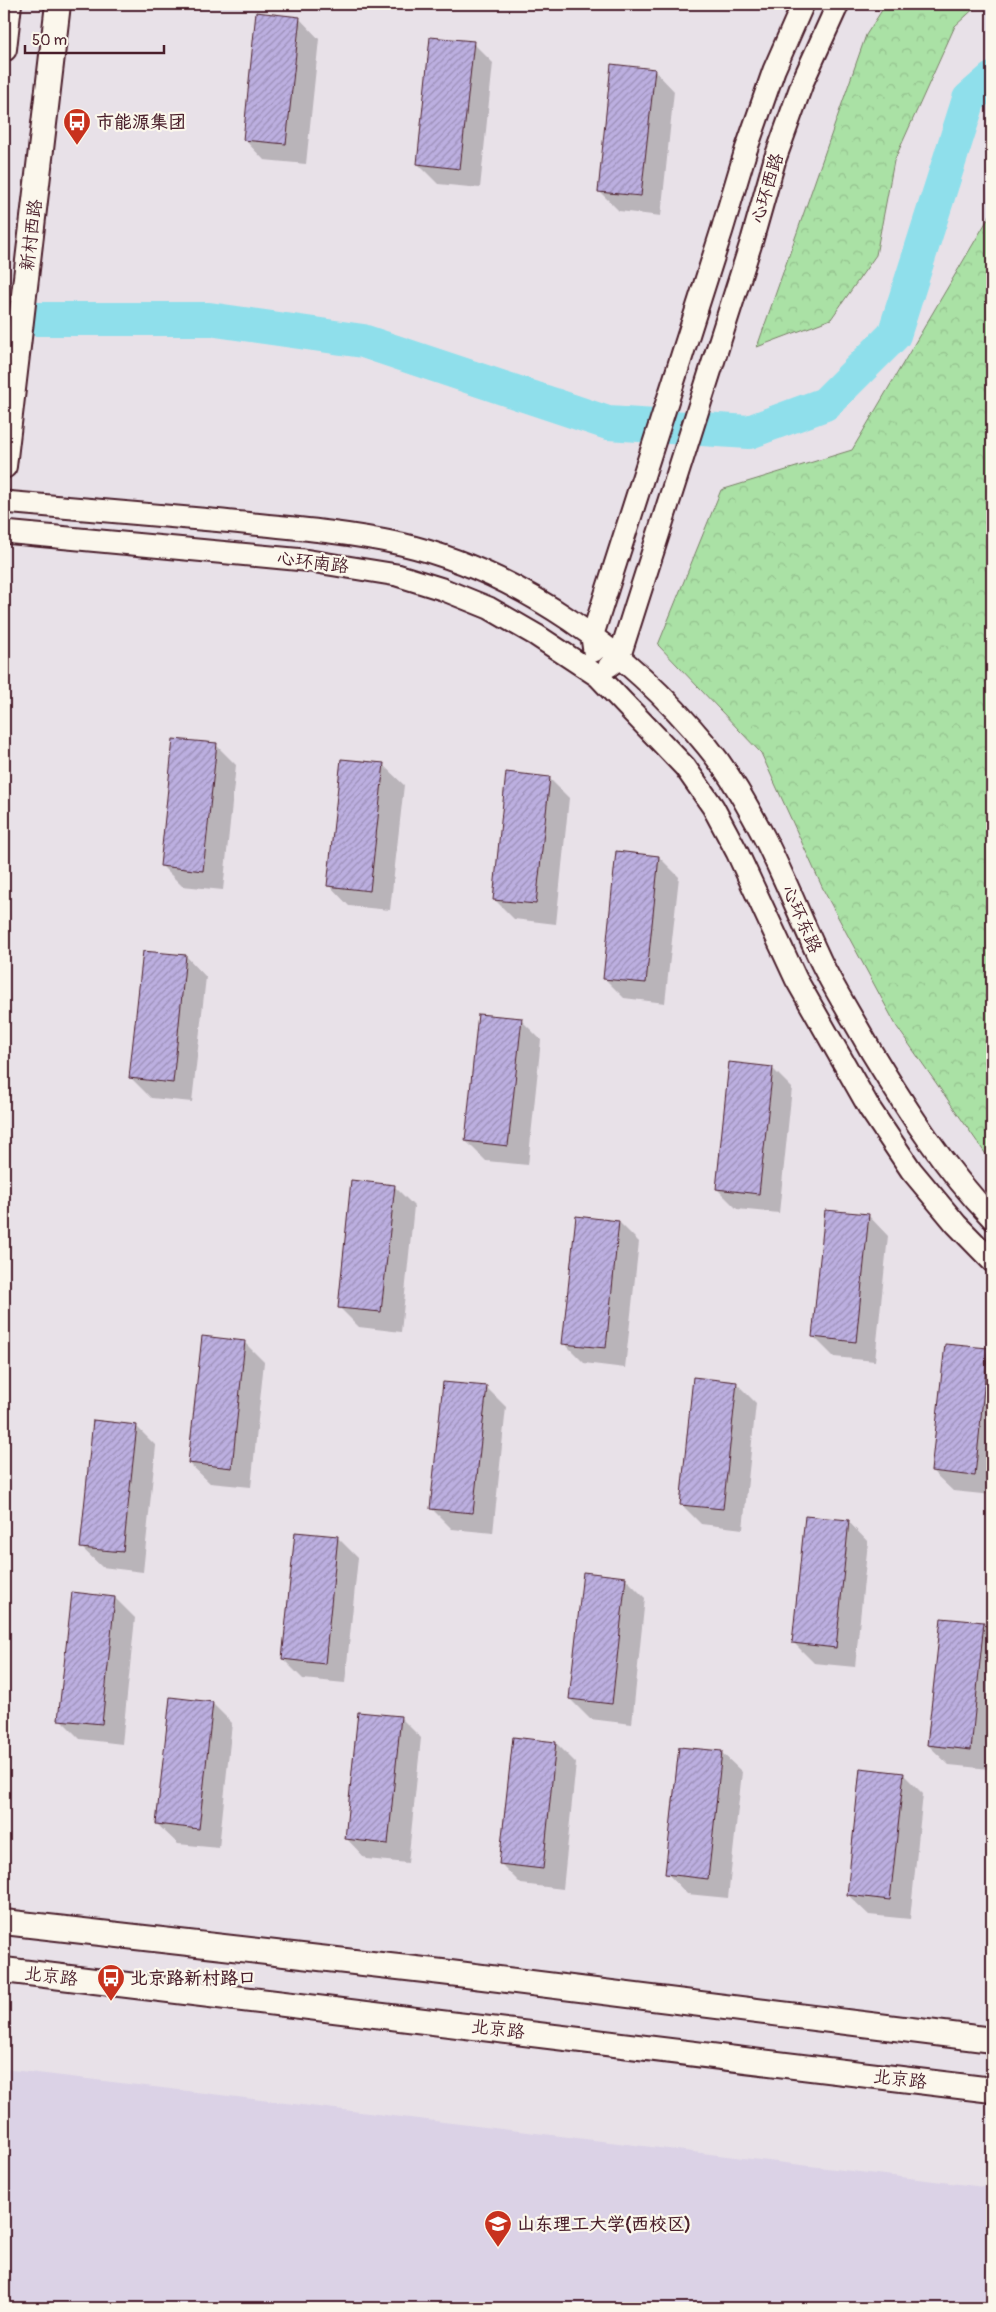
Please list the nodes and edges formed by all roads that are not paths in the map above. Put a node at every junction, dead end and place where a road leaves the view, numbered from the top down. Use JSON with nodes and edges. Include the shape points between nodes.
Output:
{"nodes":[{"id":1,"x":9,"y":4,"type":"edge"},
{"id":2,"x":58,"y":4,"type":"edge"},
{"id":3,"x":803,"y":4,"type":"edge"},
{"id":4,"x":838,"y":4,"type":"edge"},
{"id":5,"x":4,"y":49,"type":"edge"},
{"id":6,"x":4,"y":466,"type":"edge"},
{"id":7,"x":4,"y":502,"type":"edge"},
{"id":8,"x":4,"y":532,"type":"edge"},
{"id":9,"x":592,"y":637,"type":"junction"},
{"id":10,"x":618,"y":658,"type":"junction"},
{"id":11,"x":598,"y":676,"type":"junction"},
{"id":12,"x":992,"y":1218,"type":"edge"},
{"id":13,"x":992,"y":1261,"type":"edge"},
{"id":14,"x":4,"y":1922,"type":"edge"},
{"id":15,"x":4,"y":1970,"type":"edge"},
{"id":16,"x":992,"y":2040,"type":"edge"},
{"id":17,"x":992,"y":2090,"type":"edge"}],
"edges":[{"from":1,"to":5,"type":"main road"},
{"from":2,"to":6,"type":"main road","name":"新村西路"},
{"from":3,"to":9,"type":"main road","name":"心环西路","via":[[774,70],[746,150]]},
{"from":4,"to":10,"type":"main road","name":"心环西路","via":[[803,81],[778,151]]},
{"from":7,"to":9,"type":"main road","name":"心环南路","via":[[308,529],[404,545],[502,581],[553,609]]},
{"from":8,"to":11,"type":"main road","name":"心环南路","via":[[304,560],[397,575],[489,608]]},
{"from":9,"to":10,"type":"main road","name":"心环东路"},
{"from":9,"to":11,"type":"main road"},
{"from":10,"to":11,"type":"main road"},
{"from":10,"to":12,"type":"main road","name":"心环东路","via":[[639,673],[676,711],[709,748],[739,791],[823,965],[859,1030],[935,1151]]},
{"from":11,"to":13,"type":"main road","name":"心环东路","via":[[685,767],[713,808],[796,979],[870,1109],[911,1170]]},
{"from":14,"to":16,"type":"main road"},
{"from":15,"to":17,"type":"main road","name":"北京路"}]}
